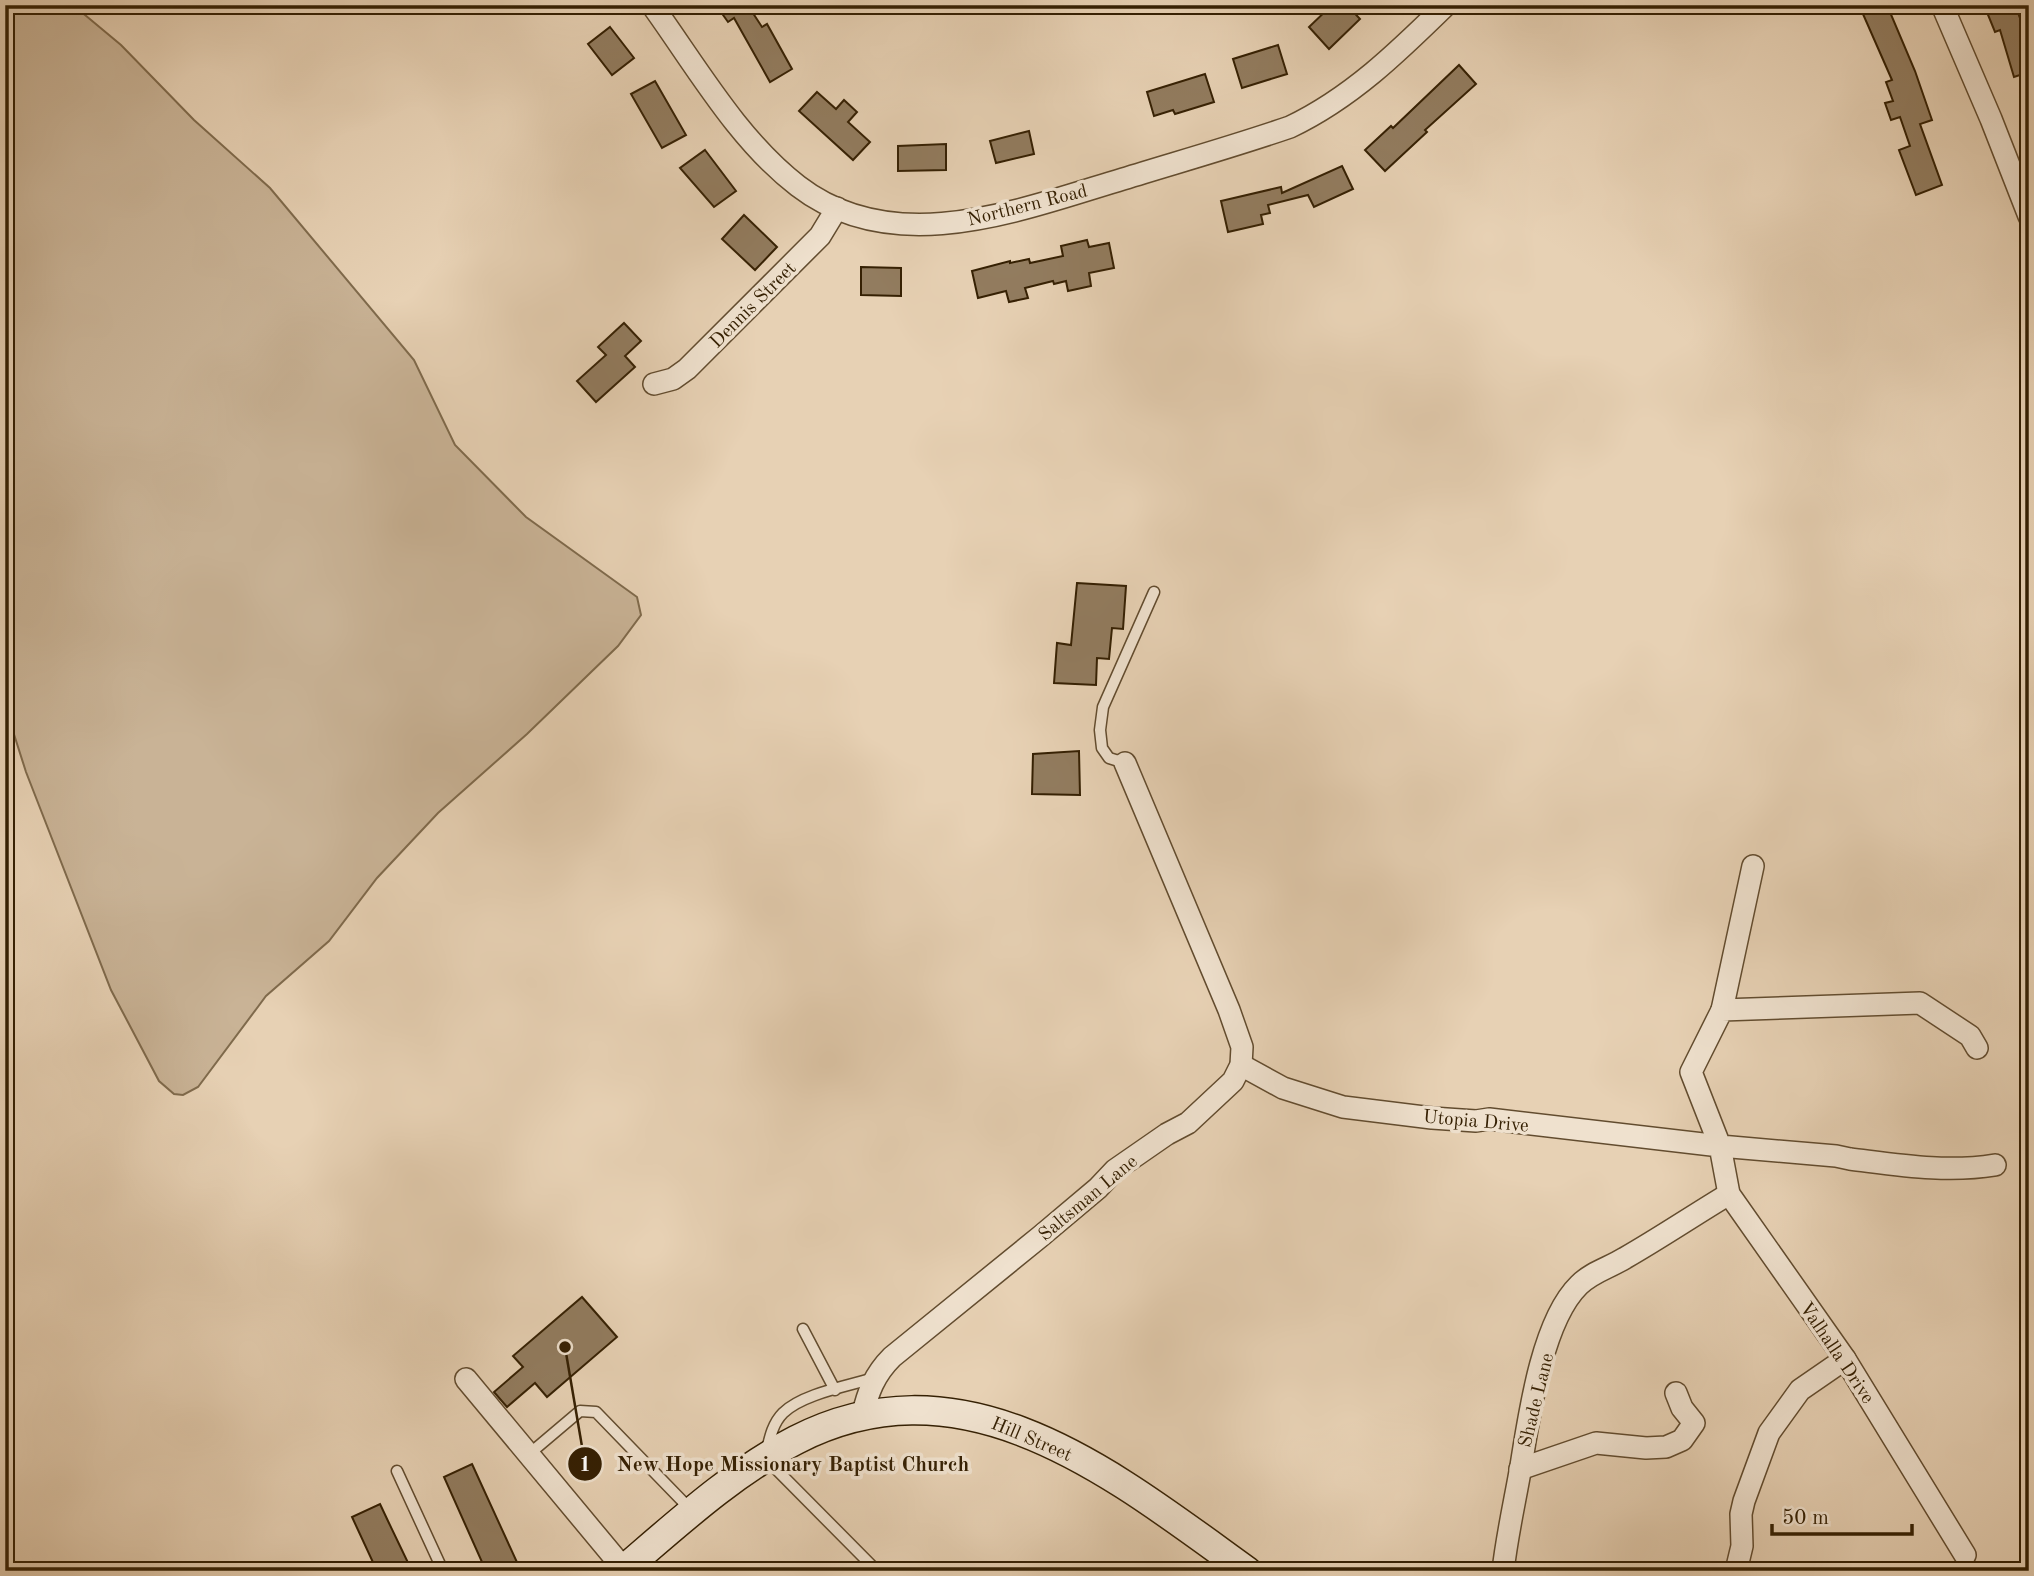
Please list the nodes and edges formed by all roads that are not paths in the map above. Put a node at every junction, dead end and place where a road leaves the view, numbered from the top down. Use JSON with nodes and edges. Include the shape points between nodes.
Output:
{"nodes":[{"id":1,"x":652,"y":5,"type":"edge"},
{"id":2,"x":1446,"y":5,"type":"edge"},
{"id":3,"x":1942,"y":5,"type":"edge"},
{"id":4,"x":836,"y":208,"type":"junction"},
{"id":5,"x":2029,"y":216,"type":"edge"},
{"id":6,"x":654,"y":384,"type":"dead end"},
{"id":7,"x":1154,"y":592,"type":"dead end"},
{"id":8,"x":1125,"y":763,"type":"joint"},
{"id":9,"x":1753,"y":866,"type":"dead end"},
{"id":10,"x":1722,"y":1010,"type":"junction"},
{"id":11,"x":1978,"y":1048,"type":"dead end"},
{"id":12,"x":1241,"y":1065,"type":"junction"},
{"id":13,"x":1720,"y":1146,"type":"junction"},
{"id":14,"x":1995,"y":1165,"type":"dead end"},
{"id":15,"x":1729,"y":1194,"type":"junction"},
{"id":16,"x":803,"y":1329,"type":"dead end"},
{"id":17,"x":1845,"y":1359,"type":"junction"},
{"id":18,"x":874,"y":1378,"type":"junction"},
{"id":19,"x":466,"y":1380,"type":"dead end"},
{"id":20,"x":835,"y":1390,"type":"junction"},
{"id":21,"x":1676,"y":1393,"type":"dead end"},
{"id":22,"x":862,"y":1417,"type":"junction"},
{"id":23,"x":528,"y":1455,"type":"junction"},
{"id":24,"x":765,"y":1458,"type":"junction"},
{"id":25,"x":1520,"y":1469,"type":"junction"},
{"id":26,"x":397,"y":1471,"type":"dead end"},
{"id":27,"x":692,"y":1512,"type":"junction"},
{"id":28,"x":1965,"y":1555,"type":"dead end"},
{"id":29,"x":623,"y":1570,"type":"edge"},
{"id":30,"x":443,"y":1571,"type":"edge"},
{"id":31,"x":877,"y":1571,"type":"edge"},
{"id":32,"x":1247,"y":1571,"type":"edge"},
{"id":33,"x":1503,"y":1571,"type":"edge"},
{"id":34,"x":1735,"y":1571,"type":"edge"}],
"edges":[{"from":1,"to":4,"type":"street","name":"Northern Road","via":[[755,146],[800,188]]},
{"from":2,"to":4,"type":"street","name":"Northern Road","via":[[1343,98],[1260,138],[982,218],[919,225],[887,223]]},
{"from":3,"to":5,"type":"street"},
{"from":4,"to":6,"type":"street","name":"Dennis Street","via":[[820,236],[687,369]]},
{"from":7,"to":8,"type":"lane","via":[[1103,707],[1102,748],[1109,758]]},
{"from":8,"to":12,"type":"street","via":[[1229,1010],[1242,1047]]},
{"from":9,"to":10,"type":"street","name":"Valhalla Drive"},
{"from":10,"to":11,"type":"street","via":[[1920,1003],[1970,1036]]},
{"from":10,"to":13,"type":"street","name":"Valhalla Drive","via":[[1691,1072]]},
{"from":12,"to":13,"type":"street","name":"Utopia Drive","via":[[1283,1088],[1343,1107]]},
{"from":12,"to":18,"type":"street","name":"Saltsman Lane","via":[[1233,1081],[1205,1109],[1115,1170],[892,1357]]},
{"from":13,"to":14,"type":"street","via":[[1942,1169]]},
{"from":13,"to":15,"type":"street","name":"Valhalla Drive"},
{"from":15,"to":17,"type":"street","name":"Valhalla Drive"},
{"from":15,"to":25,"type":"street","name":"Shade Lane","via":[[1577,1286],[1558,1318],[1538,1373]]},
{"from":16,"to":20,"type":"lane"},
{"from":17,"to":28,"type":"street","name":"Valhalla Drive"},
{"from":17,"to":34,"type":"street","via":[[1800,1390],[1769,1433],[1741,1514],[1742,1546]]},
{"from":18,"to":20,"type":"lane"},
{"from":18,"to":22,"type":"street","name":"Saltsman Lane"},
{"from":19,"to":23,"type":"street"},
{"from":20,"to":24,"type":"lane","via":[[782,1413]]},
{"from":21,"to":25,"type":"street","via":[[1694,1423],[1682,1440],[1646,1448],[1596,1443]]},
{"from":22,"to":24,"type":"street","name":"Hill Street","via":[[830,1425]]},
{"from":22,"to":32,"type":"street","name":"Hill Street","via":[[900,1410],[973,1415],[1049,1441],[1121,1483]]},
{"from":23,"to":27,"type":"lane","via":[[580,1411],[596,1412]]},
{"from":23,"to":29,"type":"street"},
{"from":24,"to":27,"type":"street","name":"Hill Street"},
{"from":24,"to":31,"type":"lane"},
{"from":25,"to":33,"type":"street","name":"Shade Lane"},
{"from":26,"to":30,"type":"lane"},
{"from":27,"to":29,"type":"street","name":"Hill Street"}]}
